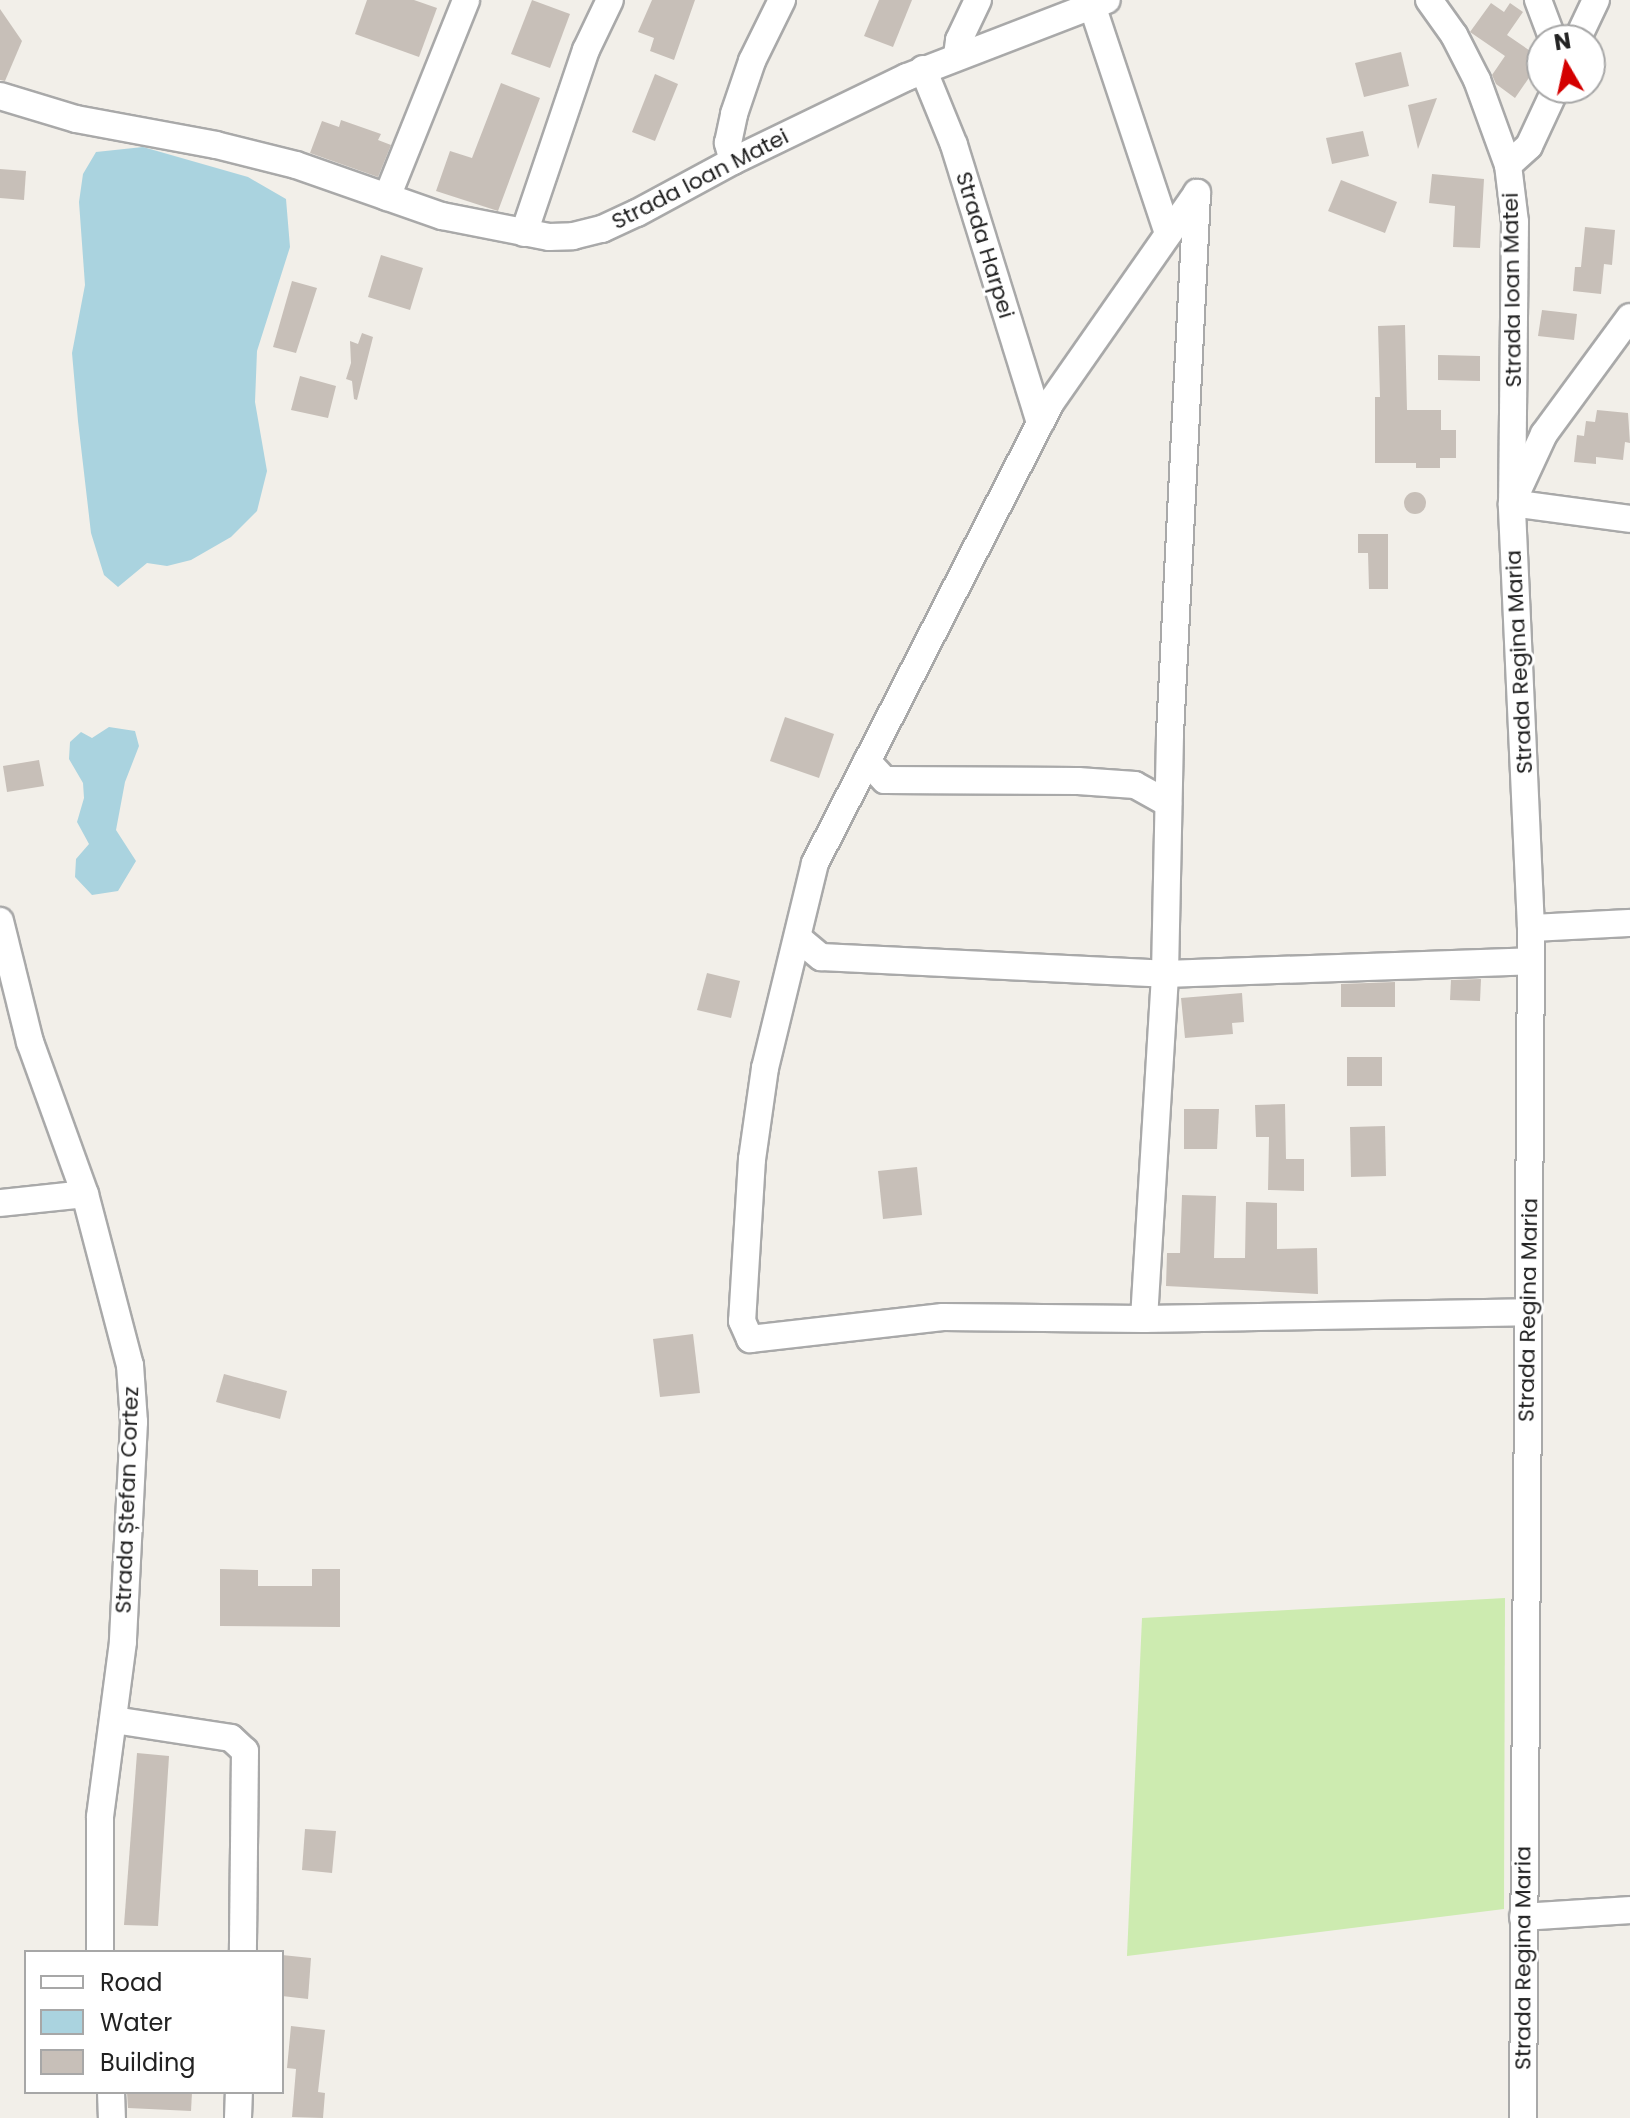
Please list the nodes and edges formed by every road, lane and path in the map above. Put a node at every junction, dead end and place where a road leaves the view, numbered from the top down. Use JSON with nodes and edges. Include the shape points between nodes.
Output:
{"nodes":[{"id":1,"x":466,"y":0,"type":"edge"},
{"id":2,"x":610,"y":0,"type":"edge"},
{"id":3,"x":782,"y":0,"type":"edge"},
{"id":4,"x":978,"y":0,"type":"edge"},
{"id":5,"x":1429,"y":0,"type":"edge"},
{"id":6,"x":1538,"y":0,"type":"edge"},
{"id":7,"x":1596,"y":0,"type":"edge"},
{"id":8,"x":1099,"y":2,"type":"edge"},
{"id":9,"x":1547,"y":24,"type":"edge"},
{"id":10,"x":1585,"y":24,"type":"edge"},
{"id":11,"x":957,"y":55,"type":"junction"},
{"id":12,"x":923,"y":69,"type":"junction"},
{"id":13,"x":0,"y":96,"type":"edge"},
{"id":14,"x":1549,"y":104,"type":"edge"},
{"id":15,"x":733,"y":161,"type":"junction"},
{"id":16,"x":1508,"y":165,"type":"junction"},
{"id":17,"x":387,"y":197,"type":"junction"},
{"id":18,"x":524,"y":233,"type":"junction"},
{"id":19,"x":1168,"y":234,"type":"junction"},
{"id":20,"x":1630,"y":317,"type":"edge"},
{"id":21,"x":1040,"y":423,"type":"junction"},
{"id":22,"x":1512,"y":503,"type":"junction"},
{"id":23,"x":1630,"y":519,"type":"edge"},
{"id":24,"x":867,"y":761,"type":"junction"},
{"id":25,"x":1168,"y":803,"type":"junction"},
{"id":26,"x":0,"y":921,"type":"edge"},
{"id":27,"x":1630,"y":923,"type":"edge"},
{"id":28,"x":1531,"y":928,"type":"junction"},
{"id":29,"x":798,"y":938,"type":"junction"},
{"id":30,"x":1531,"y":961,"type":"junction"},
{"id":31,"x":1165,"y":974,"type":"junction"},
{"id":32,"x":85,"y":1194,"type":"junction"},
{"id":33,"x":0,"y":1203,"type":"edge"},
{"id":34,"x":1527,"y":1312,"type":"junction"},
{"id":35,"x":1144,"y":1319,"type":"junction"},
{"id":36,"x":114,"y":1720,"type":"junction"},
{"id":37,"x":1630,"y":1910,"type":"edge"},
{"id":38,"x":1523,"y":1917,"type":"junction"},
{"id":39,"x":100,"y":1950,"type":"edge"},
{"id":40,"x":243,"y":1950,"type":"edge"},
{"id":41,"x":111,"y":2094,"type":"edge"},
{"id":42,"x":239,"y":2094,"type":"edge"},
{"id":43,"x":112,"y":2118,"type":"edge"},
{"id":44,"x":238,"y":2118,"type":"edge"},
{"id":45,"x":1523,"y":2118,"type":"edge"}],
"edges":[{"from":1,"to":17,"type":"street"},
{"from":2,"to":18,"type":"street","via":[[586,50]]},
{"from":3,"to":15,"type":"street","via":[[734,114],[728,143]]},
{"from":4,"to":11,"type":"street"},
{"from":5,"to":16,"type":"street","name":"Strada Ioan Matei","via":[[1477,80]]},
{"from":6,"to":9,"type":"street"},
{"from":7,"to":10,"type":"street"},
{"from":8,"to":11,"type":"street","name":"Strada Ioan Matei"},
{"from":8,"to":19,"type":"street"},
{"from":11,"to":12,"type":"street","name":"Strada Ioan Matei"},
{"from":12,"to":15,"type":"street","name":"Strada Ioan Matei"},
{"from":12,"to":21,"type":"street","name":"Strada Harpei","via":[[954,145]]},
{"from":13,"to":17,"type":"street","name":"Strada Ioan Matei","via":[[76,119],[296,165]]},
{"from":14,"to":16,"type":"street","via":[[1529,146]]},
{"from":15,"to":18,"type":"street","name":"Strada Ioan Matei","via":[[602,229],[573,236]]},
{"from":16,"to":22,"type":"street","name":"Strada Ioan Matei","via":[[1515,222]]},
{"from":17,"to":18,"type":"street","name":"Strada Ioan Matei","via":[[442,216]]},
{"from":19,"to":21,"type":"street","via":[[1092,339]]},
{"from":19,"to":25,"type":"street","via":[[1197,193]]},
{"from":20,"to":22,"type":"street","name":"Strada Regina Maria","via":[[1544,434]]},
{"from":21,"to":24,"type":"street"},
{"from":22,"to":23,"type":"street"},
{"from":22,"to":28,"type":"street","name":"Strada Regina Maria"},
{"from":24,"to":25,"type":"street","via":[[885,780],[1135,785]]},
{"from":24,"to":29,"type":"street","via":[[815,863]]},
{"from":25,"to":31,"type":"street"},
{"from":26,"to":32,"type":"street","name":"Strada Ștefan Cortez","via":[[30,1042]]},
{"from":27,"to":28,"type":"street"},
{"from":28,"to":30,"type":"street","name":"Strada Regina Maria"},
{"from":29,"to":31,"type":"street","via":[[821,957]]},
{"from":29,"to":35,"type":"street","via":[[765,1068],[752,1159],[742,1321],[750,1339],[943,1317]]},
{"from":30,"to":31,"type":"street"},
{"from":30,"to":34,"type":"street","name":"Strada Regina Maria"},
{"from":31,"to":35,"type":"street"},
{"from":32,"to":33,"type":"street"},
{"from":32,"to":36,"type":"street","name":"Strada Ștefan Cortez","via":[[130,1365],[134,1422]]},
{"from":34,"to":35,"type":"street"},
{"from":34,"to":38,"type":"street","name":"Strada Regina Maria"},
{"from":36,"to":39,"type":"street","name":"Strada Ștefan Cortez","via":[[100,1817]]},
{"from":36,"to":40,"type":"street","via":[[231,1738],[245,1751]]},
{"from":37,"to":38,"type":"street"},
{"from":38,"to":45,"type":"street","name":"Strada Regina Maria"},
{"from":41,"to":43,"type":"street"},
{"from":42,"to":44,"type":"street"}]}
